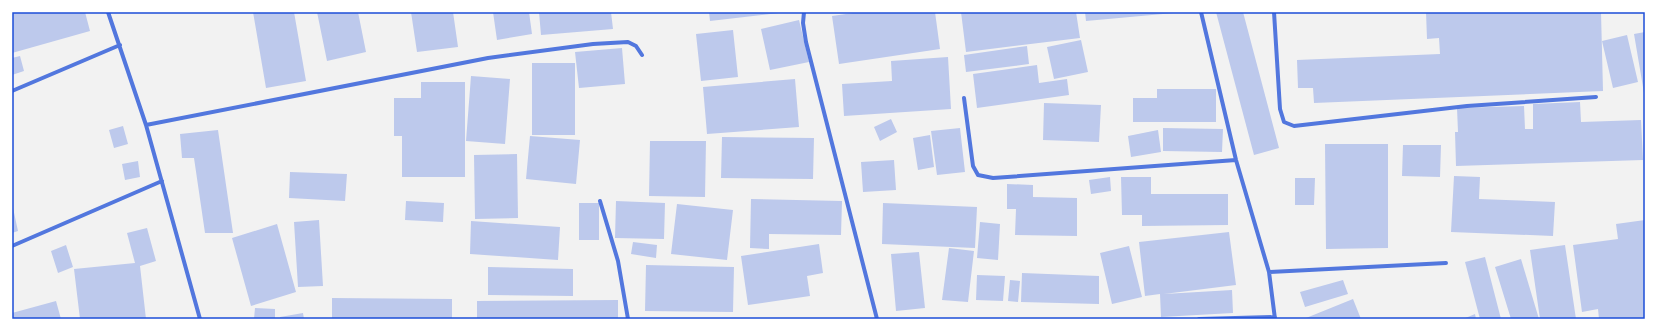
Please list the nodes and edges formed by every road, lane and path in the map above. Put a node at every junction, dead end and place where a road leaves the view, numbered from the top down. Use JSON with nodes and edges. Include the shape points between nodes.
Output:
{"nodes":[{"id":1,"x":108,"y":12,"type":"edge"},
{"id":2,"x":804,"y":12,"type":"edge"},
{"id":3,"x":1201,"y":12,"type":"edge"},
{"id":4,"x":1274,"y":12,"type":"edge"},
{"id":5,"x":120,"y":45,"type":"junction"},
{"id":6,"x":642,"y":55,"type":"dead end"},
{"id":7,"x":12,"y":91,"type":"edge"},
{"id":8,"x":1596,"y":97,"type":"dead end"},
{"id":9,"x":964,"y":98,"type":"dead end"},
{"id":10,"x":146,"y":125,"type":"junction"},
{"id":11,"x":1236,"y":160,"type":"junction"},
{"id":12,"x":162,"y":181,"type":"junction"},
{"id":13,"x":600,"y":201,"type":"dead end"},
{"id":14,"x":12,"y":246,"type":"edge"},
{"id":15,"x":1446,"y":263,"type":"dead end"},
{"id":16,"x":1269,"y":272,"type":"junction"},
{"id":17,"x":1275,"y":318,"type":"edge"},
{"id":18,"x":200,"y":319,"type":"edge"},
{"id":19,"x":628,"y":319,"type":"edge"},
{"id":20,"x":877,"y":319,"type":"edge"},
{"id":21,"x":1199,"y":319,"type":"edge"}],
"edges":[{"from":1,"to":5,"type":"street"},
{"from":2,"to":20,"type":"street","via":[[806,42]]},
{"from":3,"to":11,"type":"street"},
{"from":4,"to":8,"type":"street","via":[[1280,109],[1284,122],[1294,126],[1467,106]]},
{"from":5,"to":7,"type":"street"},
{"from":5,"to":10,"type":"street"},
{"from":6,"to":10,"type":"street","via":[[636,46],[628,42],[488,58]]},
{"from":9,"to":11,"type":"street","via":[[973,166],[978,175],[985,177]]},
{"from":10,"to":12,"type":"street"},
{"from":11,"to":16,"type":"street"},
{"from":12,"to":14,"type":"street"},
{"from":12,"to":18,"type":"street"},
{"from":13,"to":19,"type":"street","via":[[618,261]]},
{"from":15,"to":16,"type":"street"},
{"from":16,"to":17,"type":"street"},
{"from":17,"to":21,"type":"street"}]}
